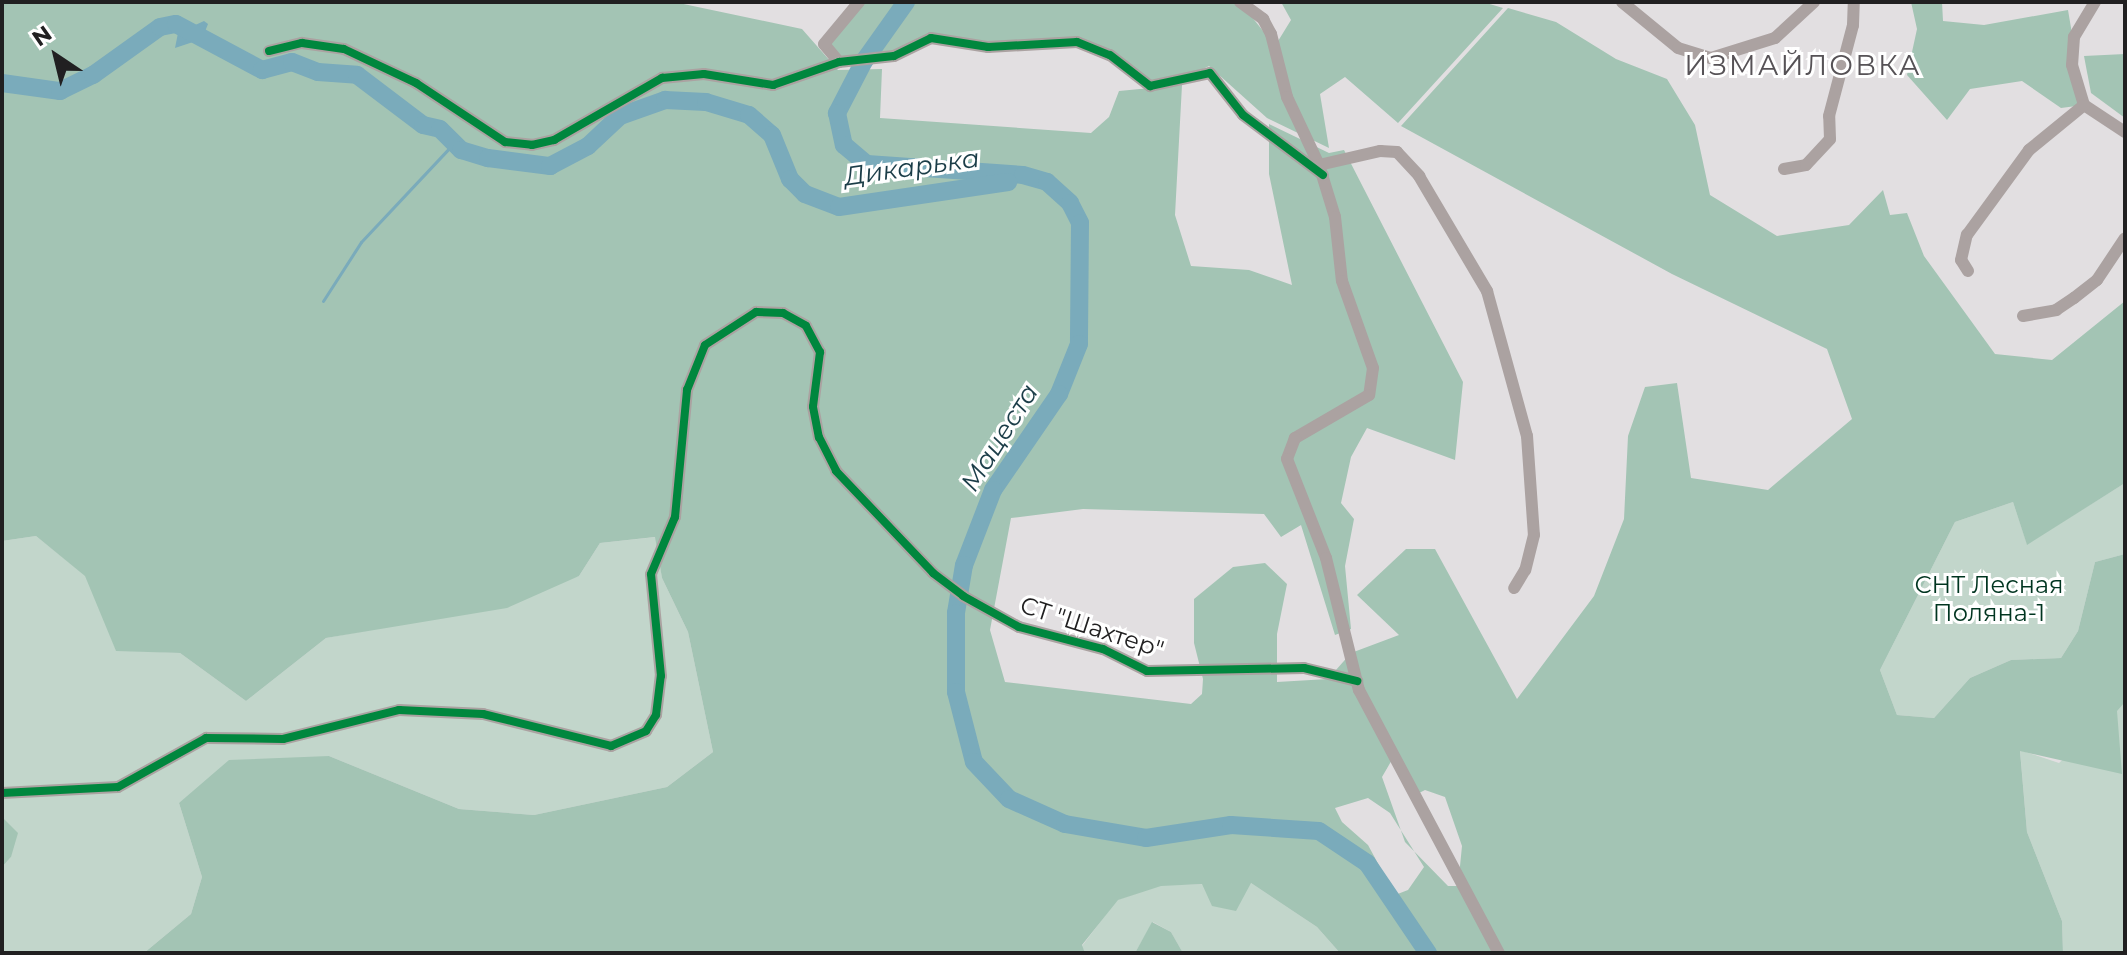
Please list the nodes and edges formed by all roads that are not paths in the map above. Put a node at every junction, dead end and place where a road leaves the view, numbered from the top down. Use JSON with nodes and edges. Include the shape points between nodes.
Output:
{"nodes":[{"id":1,"x":859,"y":2,"type":"edge"},
{"id":2,"x":1240,"y":2,"type":"edge"},
{"id":3,"x":1622,"y":2,"type":"edge"},
{"id":4,"x":1814,"y":2,"type":"edge"},
{"id":5,"x":1854,"y":2,"type":"edge"},
{"id":6,"x":2095,"y":2,"type":"edge"},
{"id":7,"x":269,"y":51,"type":"dead end"},
{"id":8,"x":846,"y":62,"type":"junction"},
{"id":9,"x":2084,"y":105,"type":"junction"},
{"id":10,"x":2125,"y":132,"type":"edge"},
{"id":11,"x":1784,"y":169,"type":"dead end"},
{"id":12,"x":1321,"y":170,"type":"junction"},
{"id":13,"x":2125,"y":238,"type":"edge"},
{"id":14,"x":1968,"y":271,"type":"dead end"},
{"id":15,"x":2023,"y":316,"type":"dead end"},
{"id":16,"x":1514,"y":588,"type":"dead end"},
{"id":17,"x":1357,"y":681,"type":"junction"},
{"id":18,"x":2,"y":793,"type":"edge"},
{"id":19,"x":1499,"y":953,"type":"edge"}],
"edges":[{"from":1,"to":8,"type":"street","via":[[824,44]]},
{"from":2,"to":12,"type":"street","via":[[1263,19],[1271,34],[1287,97]]},
{"from":3,"to":4,"type":"street","via":[[1678,48],[1711,58],[1775,38]]},
{"from":5,"to":11,"type":"street","via":[[1829,116],[1830,139],[1806,165]]},
{"from":6,"to":9,"type":"street","via":[[2074,37],[2072,65]]},
{"from":7,"to":8,"type":"street","via":[[302,43],[344,49],[416,83],[505,142],[532,145],[589,122],[662,78],[704,74],[773,85]]},
{"from":8,"to":12,"type":"street","via":[[868,63],[931,38],[988,47],[1077,42],[1110,55],[1150,86],[1210,73],[1243,115]]},
{"from":9,"to":10,"type":"street"},
{"from":9,"to":14,"type":"street","via":[[2029,150],[1967,235],[1961,260]]},
{"from":12,"to":16,"type":"street","via":[[1380,151],[1397,152],[1419,176],[1487,291],[1527,436],[1534,535]]},
{"from":12,"to":17,"type":"street","via":[[1335,217],[1342,281],[1371,359],[1372,389],[1363,400],[1295,438],[1287,459],[1326,558]]},
{"from":13,"to":15,"type":"street","via":[[2097,280],[2074,298],[2056,310]]},
{"from":17,"to":18,"type":"street","name":"СТ \"Шахтер\"","via":[[1304,668],[1147,671],[1103,649],[1019,627],[963,596],[933,573],[836,471],[813,407],[820,352],[806,326],[783,313],[756,312],[705,345],[687,390],[675,517],[651,574],[661,676],[656,715],[646,731],[611,746],[483,714],[399,710],[283,739],[206,738],[118,787]]},
{"from":17,"to":19,"type":"street"}]}
